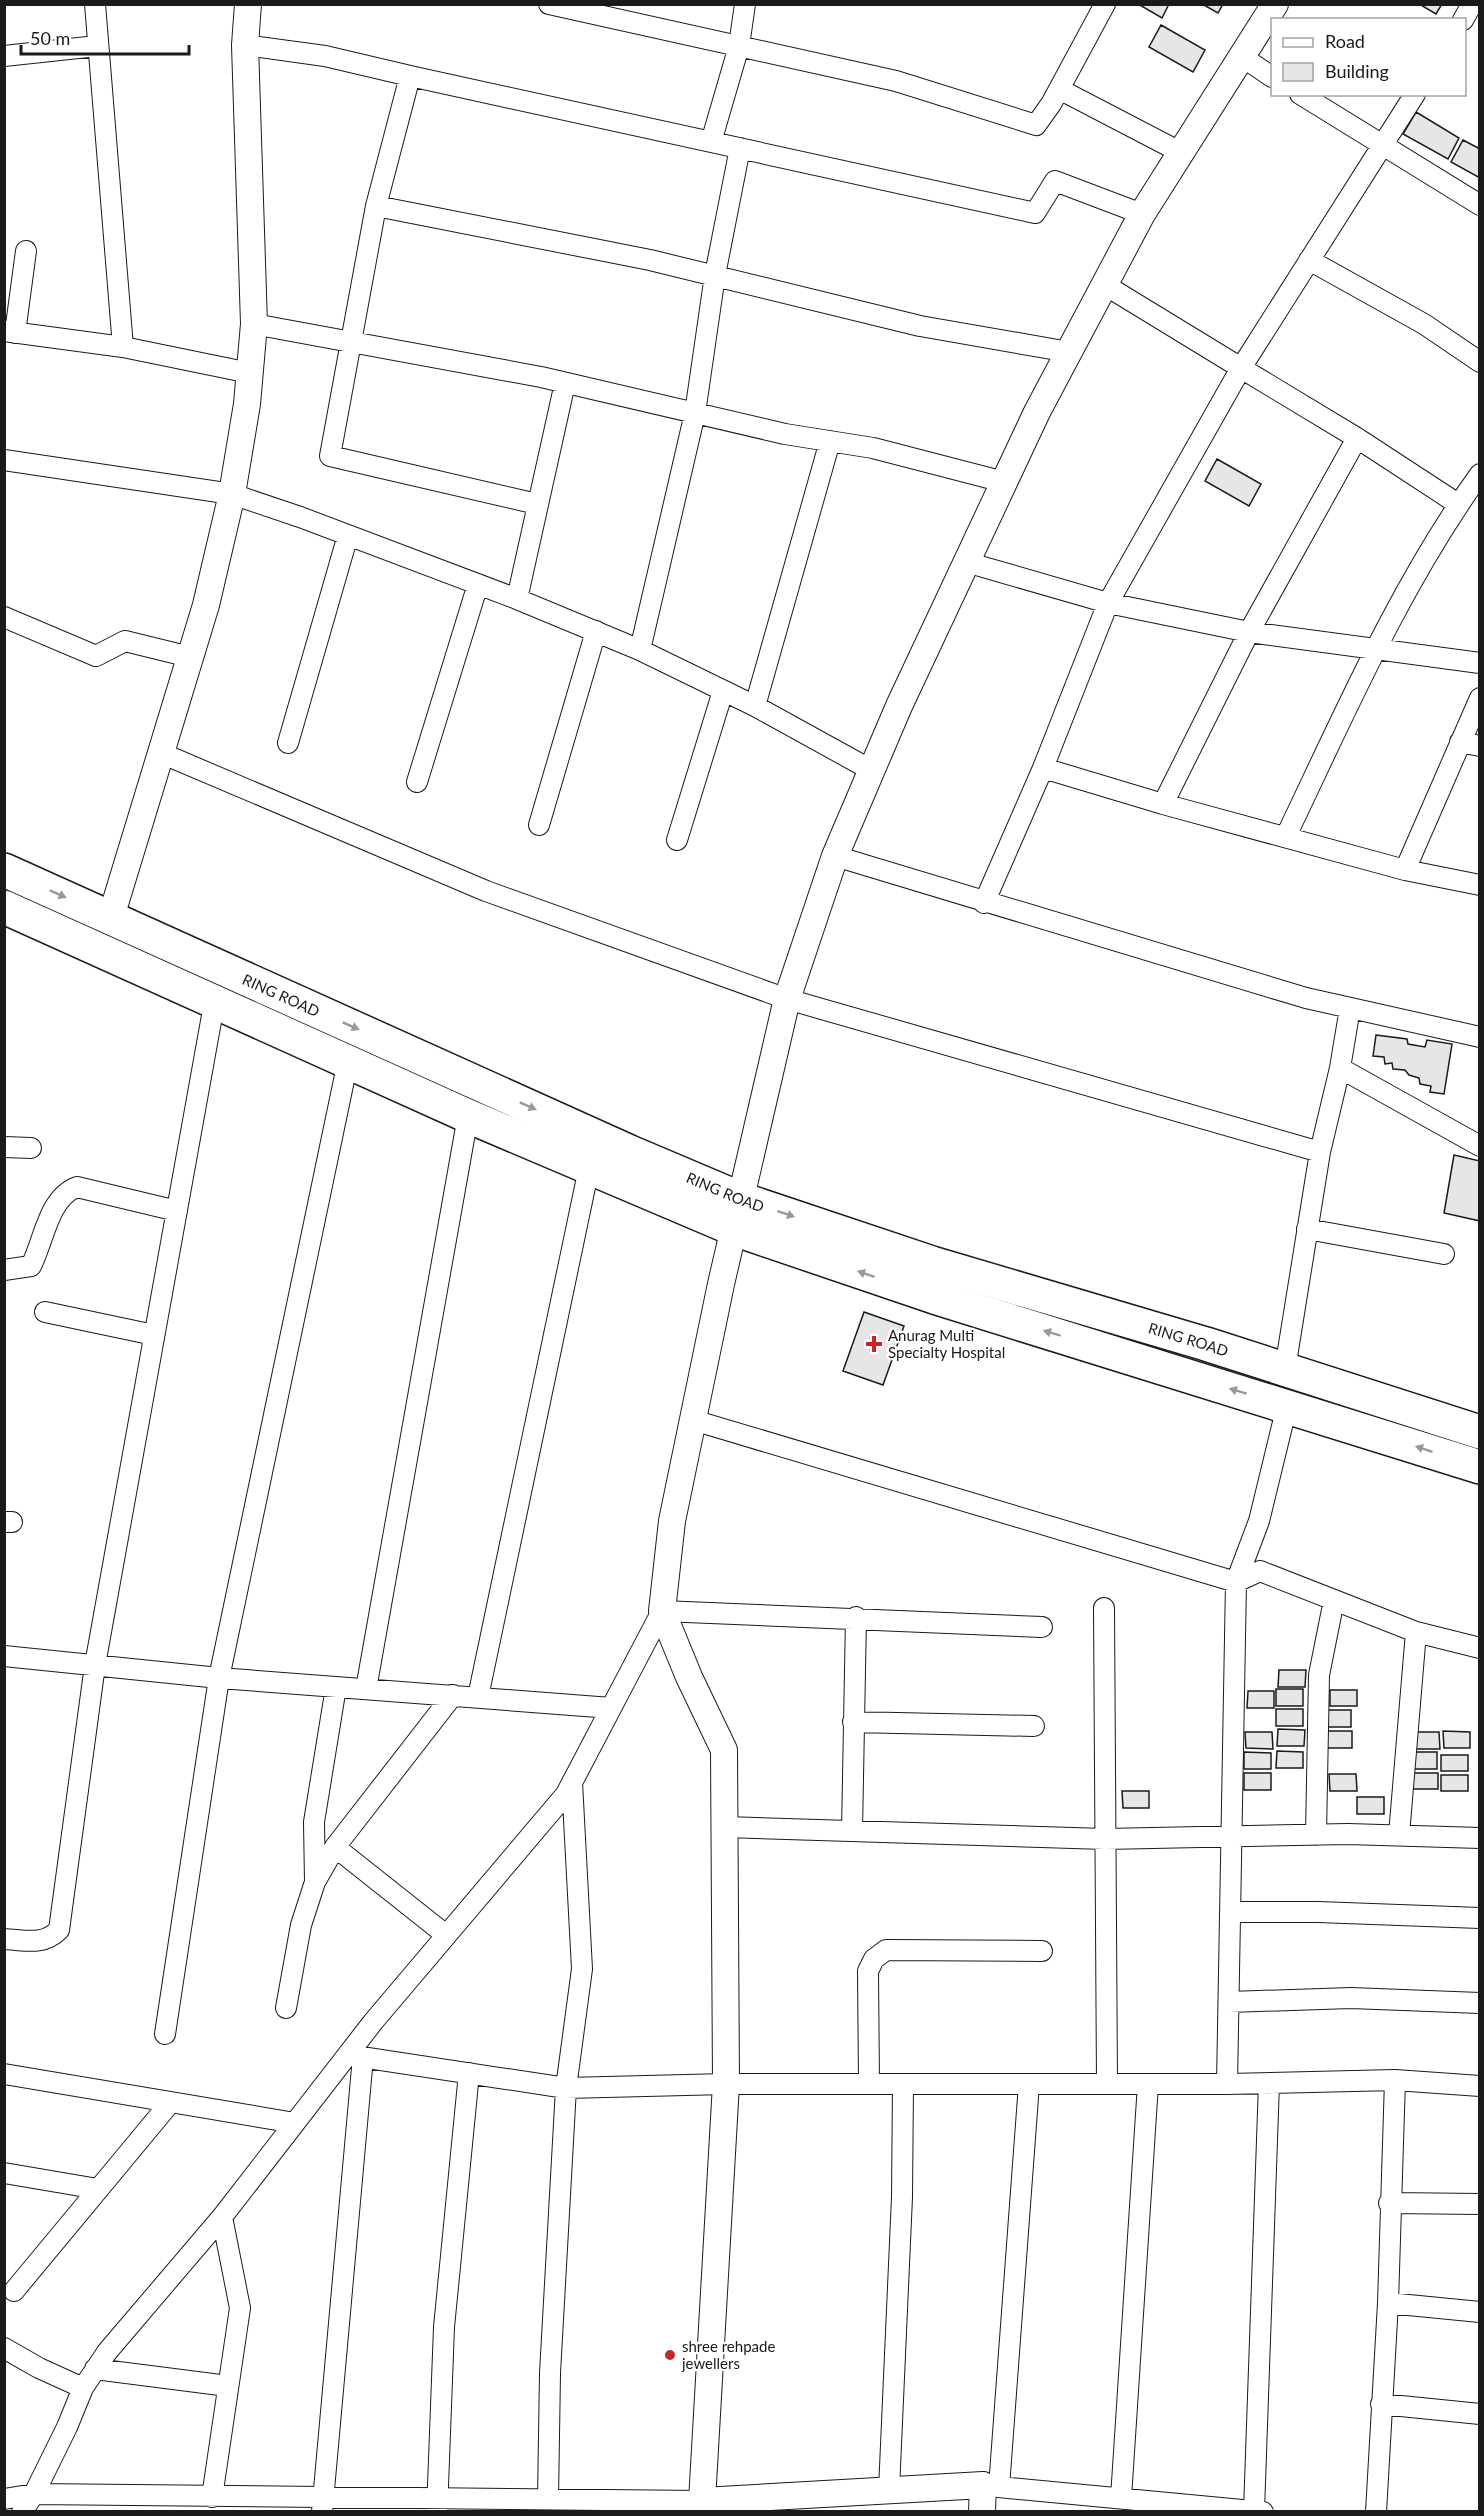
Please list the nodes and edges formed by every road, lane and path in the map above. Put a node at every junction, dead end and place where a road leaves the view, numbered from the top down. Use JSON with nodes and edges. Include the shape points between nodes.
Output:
{"nodes":[{"id":1,"x":95,"y":4,"type":"edge"},
{"id":2,"x":248,"y":4,"type":"edge"},
{"id":3,"x":549,"y":4,"type":"edge"},
{"id":4,"x":745,"y":4,"type":"edge"},
{"id":5,"x":1105,"y":4,"type":"edge"},
{"id":6,"x":1275,"y":4,"type":"edge"},
{"id":7,"x":1472,"y":4,"type":"edge"},
{"id":8,"x":623,"y":12,"type":"edge"},
{"id":9,"x":1464,"y":18,"type":"edge"},
{"id":10,"x":97,"y":45,"type":"junction"},
{"id":11,"x":244,"y":45,"type":"junction"},
{"id":12,"x":739,"y":46,"type":"junction"},
{"id":13,"x":4,"y":56,"type":"edge"},
{"id":14,"x":1241,"y":56,"type":"junction"},
{"id":15,"x":410,"y":76,"type":"junction"},
{"id":16,"x":1271,"y":76,"type":"edge"},
{"id":17,"x":1059,"y":89,"type":"junction"},
{"id":18,"x":1303,"y":96,"type":"edge"},
{"id":19,"x":1414,"y":96,"type":"edge"},
{"id":20,"x":711,"y":142,"type":"junction"},
{"id":21,"x":1381,"y":147,"type":"junction"},
{"id":22,"x":740,"y":148,"type":"junction"},
{"id":23,"x":1180,"y":152,"type":"junction"},
{"id":24,"x":1479,"y":205,"type":"edge"},
{"id":25,"x":376,"y":206,"type":"junction"},
{"id":26,"x":1142,"y":214,"type":"junction"},
{"id":27,"x":26,"y":250,"type":"dead end"},
{"id":28,"x":1310,"y":260,"type":"junction"},
{"id":29,"x":715,"y":275,"type":"junction"},
{"id":30,"x":1105,"y":285,"type":"junction"},
{"id":31,"x":254,"y":324,"type":"junction"},
{"id":32,"x":10,"y":332,"type":"edge"},
{"id":33,"x":351,"y":342,"type":"junction"},
{"id":34,"x":123,"y":347,"type":"junction"},
{"id":35,"x":1069,"y":352,"type":"junction"},
{"id":36,"x":1479,"y":362,"type":"edge"},
{"id":37,"x":1241,"y":368,"type":"junction"},
{"id":38,"x":250,"y":373,"type":"junction"},
{"id":39,"x":565,"y":383,"type":"junction"},
{"id":40,"x":695,"y":413,"type":"junction"},
{"id":41,"x":1357,"y":438,"type":"junction"},
{"id":42,"x":830,"y":441,"type":"junction"},
{"id":43,"x":4,"y":460,"type":"edge"},
{"id":44,"x":1479,"y":474,"type":"edge"},
{"id":45,"x":1004,"y":482,"type":"junction"},
{"id":46,"x":232,"y":494,"type":"junction"},
{"id":47,"x":537,"y":504,"type":"junction"},
{"id":48,"x":1458,"y":504,"type":"junction"},
{"id":49,"x":348,"y":535,"type":"junction"},
{"id":50,"x":966,"y":562,"type":"junction"},
{"id":51,"x":478,"y":584,"type":"junction"},
{"id":52,"x":517,"y":598,"type":"junction"},
{"id":53,"x":1108,"y":603,"type":"junction"},
{"id":54,"x":4,"y":617,"type":"edge"},
{"id":55,"x":596,"y":631,"type":"junction"},
{"id":56,"x":1249,"y":632,"type":"junction"},
{"id":57,"x":1376,"y":648,"type":"junction"},
{"id":58,"x":640,"y":650,"type":"junction"},
{"id":59,"x":190,"y":657,"type":"junction"},
{"id":60,"x":1479,"y":663,"type":"edge"},
{"id":61,"x":723,"y":691,"type":"junction"},
{"id":62,"x":1479,"y":698,"type":"edge"},
{"id":63,"x":755,"y":706,"type":"junction"},
{"id":64,"x":288,"y":743,"type":"dead end"},
{"id":65,"x":1470,"y":744,"type":"edge"},
{"id":66,"x":161,"y":753,"type":"junction"},
{"id":67,"x":1043,"y":768,"type":"junction"},
{"id":68,"x":872,"y":770,"type":"junction"},
{"id":69,"x":417,"y":782,"type":"dead end"},
{"id":70,"x":1162,"y":804,"type":"junction"},
{"id":71,"x":539,"y":825,"type":"dead end"},
{"id":72,"x":1286,"y":836,"type":"junction"},
{"id":73,"x":676,"y":840,"type":"dead end"},
{"id":74,"x":835,"y":856,"type":"junction"},
{"id":75,"x":4,"y":870,"type":"edge"},
{"id":76,"x":1405,"y":870,"type":"junction"},
{"id":77,"x":1479,"y":885,"type":"edge"},
{"id":78,"x":984,"y":903,"type":"junction"},
{"id":79,"x":4,"y":907,"type":"edge"},
{"id":80,"x":111,"y":917,"type":"junction"},
{"id":81,"x":215,"y":999,"type":"junction"},
{"id":82,"x":787,"y":999,"type":"junction"},
{"id":83,"x":1350,"y":1008,"type":"junction"},
{"id":84,"x":1479,"y":1037,"type":"edge"},
{"id":85,"x":348,"y":1061,"type":"junction"},
{"id":86,"x":1340,"y":1068,"type":"junction"},
{"id":87,"x":468,"y":1116,"type":"junction"},
{"id":88,"x":1479,"y":1146,"type":"edge"},
{"id":89,"x":4,"y":1147,"type":"edge"},
{"id":90,"x":31,"y":1148,"type":"dead end"},
{"id":91,"x":1320,"y":1152,"type":"junction"},
{"id":92,"x":589,"y":1168,"type":"junction"},
{"id":93,"x":177,"y":1211,"type":"junction"},
{"id":94,"x":738,"y":1214,"type":"junction"},
{"id":95,"x":1307,"y":1229,"type":"junction"},
{"id":96,"x":1444,"y":1254,"type":"dead end"},
{"id":97,"x":4,"y":1270,"type":"edge"},
{"id":98,"x":45,"y":1312,"type":"dead end"},
{"id":99,"x":154,"y":1335,"type":"junction"},
{"id":100,"x":1285,"y":1369,"type":"junction"},
{"id":101,"x":1287,"y":1406,"type":"junction"},
{"id":102,"x":693,"y":1420,"type":"junction"},
{"id":103,"x":1479,"y":1432,"type":"edge"},
{"id":104,"x":1479,"y":1467,"type":"edge"},
{"id":105,"x":1236,"y":1582,"type":"junction"},
{"id":106,"x":1334,"y":1600,"type":"junction"},
{"id":107,"x":1104,"y":1608,"type":"dead end"},
{"id":108,"x":662,"y":1611,"type":"junction"},
{"id":109,"x":856,"y":1617,"type":"junction"},
{"id":110,"x":1042,"y":1627,"type":"dead end"},
{"id":111,"x":1416,"y":1632,"type":"junction"},
{"id":112,"x":1479,"y":1648,"type":"edge"},
{"id":113,"x":4,"y":1656,"type":"edge"},
{"id":114,"x":95,"y":1665,"type":"junction"},
{"id":115,"x":219,"y":1678,"type":"junction"},
{"id":116,"x":336,"y":1687,"type":"junction"},
{"id":117,"x":366,"y":1689,"type":"junction"},
{"id":118,"x":453,"y":1695,"type":"junction"},
{"id":119,"x":478,"y":1696,"type":"junction"},
{"id":120,"x":611,"y":1708,"type":"junction"},
{"id":121,"x":853,"y":1722,"type":"junction"},
{"id":122,"x":1034,"y":1726,"type":"dead end"},
{"id":123,"x":572,"y":1782,"type":"junction"},
{"id":124,"x":724,"y":1827,"type":"junction"},
{"id":125,"x":852,"y":1831,"type":"junction"},
{"id":126,"x":1316,"y":1835,"type":"junction"},
{"id":127,"x":1399,"y":1835,"type":"junction"},
{"id":128,"x":1232,"y":1836,"type":"junction"},
{"id":129,"x":1479,"y":1838,"type":"edge"},
{"id":130,"x":1105,"y":1839,"type":"junction"},
{"id":131,"x":335,"y":1847,"type":"junction"},
{"id":132,"x":315,"y":1882,"type":"junction"},
{"id":133,"x":1230,"y":1912,"type":"junction"},
{"id":134,"x":1479,"y":1918,"type":"edge"},
{"id":135,"x":446,"y":1935,"type":"junction"},
{"id":136,"x":4,"y":1939,"type":"edge"},
{"id":137,"x":1042,"y":1951,"type":"dead end"},
{"id":138,"x":1228,"y":2002,"type":"junction"},
{"id":139,"x":1479,"y":2003,"type":"edge"},
{"id":140,"x":286,"y":2008,"type":"dead end"},
{"id":141,"x":165,"y":2034,"type":"dead end"},
{"id":142,"x":356,"y":2056,"type":"junction"},
{"id":143,"x":469,"y":2073,"type":"junction"},
{"id":144,"x":4,"y":2074,"type":"edge"},
{"id":145,"x":1395,"y":2080,"type":"junction"},
{"id":146,"x":1269,"y":2083,"type":"junction"},
{"id":147,"x":726,"y":2084,"type":"junction"},
{"id":148,"x":869,"y":2084,"type":"junction"},
{"id":149,"x":903,"y":2084,"type":"junction"},
{"id":150,"x":1029,"y":2084,"type":"junction"},
{"id":151,"x":1107,"y":2084,"type":"junction"},
{"id":152,"x":1148,"y":2084,"type":"junction"},
{"id":153,"x":1227,"y":2084,"type":"junction"},
{"id":154,"x":1479,"y":2086,"type":"edge"},
{"id":155,"x":566,"y":2088,"type":"junction"},
{"id":156,"x":170,"y":2103,"type":"junction"},
{"id":157,"x":295,"y":2123,"type":"junction"},
{"id":158,"x":4,"y":2173,"type":"edge"},
{"id":159,"x":98,"y":2189,"type":"junction"},
{"id":160,"x":1389,"y":2203,"type":"junction"},
{"id":161,"x":1479,"y":2204,"type":"edge"},
{"id":162,"x":222,"y":2217,"type":"junction"},
{"id":163,"x":8,"y":2295,"type":"edge"},
{"id":164,"x":1388,"y":2303,"type":"junction"},
{"id":165,"x":1479,"y":2312,"type":"edge"},
{"id":166,"x":4,"y":2348,"type":"edge"},
{"id":167,"x":95,"y":2369,"type":"junction"},
{"id":168,"x":228,"y":2386,"type":"junction"},
{"id":169,"x":82,"y":2388,"type":"junction"},
{"id":170,"x":1381,"y":2404,"type":"junction"},
{"id":171,"x":1479,"y":2414,"type":"edge"},
{"id":172,"x":991,"y":2486,"type":"junction"},
{"id":173,"x":889,"y":2490,"type":"junction"},
{"id":174,"x":34,"y":2494,"type":"junction"},
{"id":175,"x":212,"y":2497,"type":"junction"},
{"id":176,"x":1121,"y":2498,"type":"junction"},
{"id":177,"x":4,"y":2499,"type":"edge"},
{"id":178,"x":548,"y":2499,"type":"junction"},
{"id":179,"x":702,"y":2501,"type":"junction"},
{"id":180,"x":833,"y":2503,"type":"edge"},
{"id":181,"x":322,"y":2505,"type":"edge"},
{"id":182,"x":437,"y":2506,"type":"edge"},
{"id":183,"x":1182,"y":2508,"type":"edge"},
{"id":184,"x":22,"y":2511,"type":"edge"},
{"id":185,"x":982,"y":2511,"type":"edge"},
{"id":186,"x":1259,"y":2511,"type":"edge"},
{"id":187,"x":1376,"y":2511,"type":"edge"}],
"edges":[{"from":1,"to":10,"type":"street"},
{"from":2,"to":11,"type":"street"},
{"from":3,"to":8,"type":"street"},
{"from":4,"to":12,"type":"street"},
{"from":5,"to":17,"type":"street"},
{"from":6,"to":14,"type":"street"},
{"from":7,"to":9,"type":"street"},
{"from":8,"to":12,"type":"street"},
{"from":10,"to":13,"type":"street"},
{"from":10,"to":34,"type":"street"},
{"from":11,"to":15,"type":"street","via":[[326,56]]},
{"from":11,"to":31,"type":"street"},
{"from":12,"to":17,"type":"street","via":[[896,81],[1036,125]]},
{"from":12,"to":20,"type":"street"},
{"from":14,"to":16,"type":"street"},
{"from":14,"to":23,"type":"street"},
{"from":15,"to":20,"type":"street"},
{"from":15,"to":25,"type":"street"},
{"from":17,"to":23,"type":"street"},
{"from":18,"to":21,"type":"street"},
{"from":19,"to":21,"type":"street"},
{"from":20,"to":22,"type":"street"},
{"from":21,"to":24,"type":"street"},
{"from":21,"to":28,"type":"street"},
{"from":22,"to":26,"type":"street","via":[[1035,213],[1055,181]]},
{"from":22,"to":29,"type":"street"},
{"from":23,"to":26,"type":"street"},
{"from":25,"to":29,"type":"street"},
{"from":25,"to":33,"type":"street"},
{"from":26,"to":30,"type":"street"},
{"from":27,"to":32,"type":"street"},
{"from":28,"to":36,"type":"street","via":[[1424,324]]},
{"from":28,"to":37,"type":"street"},
{"from":29,"to":35,"type":"street","via":[[920,327]]},
{"from":29,"to":40,"type":"street"},
{"from":30,"to":35,"type":"street"},
{"from":30,"to":37,"type":"street"},
{"from":31,"to":33,"type":"street"},
{"from":31,"to":38,"type":"street"},
{"from":32,"to":34,"type":"street"},
{"from":33,"to":39,"type":"street"},
{"from":33,"to":47,"type":"street","via":[[330,456]]},
{"from":34,"to":38,"type":"street"},
{"from":35,"to":45,"type":"street"},
{"from":37,"to":41,"type":"street"},
{"from":37,"to":53,"type":"street"},
{"from":38,"to":46,"type":"street"},
{"from":39,"to":40,"type":"street"},
{"from":39,"to":47,"type":"street"},
{"from":40,"to":42,"type":"street"},
{"from":40,"to":58,"type":"street"},
{"from":41,"to":48,"type":"street"},
{"from":41,"to":56,"type":"street"},
{"from":42,"to":45,"type":"street","via":[[873,448]]},
{"from":42,"to":63,"type":"street"},
{"from":43,"to":46,"type":"street"},
{"from":44,"to":48,"type":"street"},
{"from":45,"to":50,"type":"street"},
{"from":46,"to":49,"type":"street"},
{"from":46,"to":59,"type":"street"},
{"from":47,"to":52,"type":"street"},
{"from":48,"to":57,"type":"street"},
{"from":49,"to":51,"type":"street"},
{"from":49,"to":64,"type":"street"},
{"from":50,"to":53,"type":"street"},
{"from":50,"to":68,"type":"street"},
{"from":51,"to":52,"type":"street"},
{"from":51,"to":69,"type":"street"},
{"from":52,"to":55,"type":"street"},
{"from":53,"to":56,"type":"street"},
{"from":53,"to":67,"type":"street"},
{"from":54,"to":59,"type":"street","via":[[96,656],[125,641]]},
{"from":55,"to":58,"type":"street"},
{"from":55,"to":71,"type":"street"},
{"from":56,"to":57,"type":"street"},
{"from":56,"to":70,"type":"street"},
{"from":57,"to":60,"type":"street"},
{"from":57,"to":72,"type":"street"},
{"from":58,"to":61,"type":"street"},
{"from":59,"to":66,"type":"street"},
{"from":61,"to":63,"type":"street"},
{"from":61,"to":73,"type":"street"},
{"from":62,"to":65,"type":"street"},
{"from":63,"to":68,"type":"street"},
{"from":65,"to":76,"type":"street"},
{"from":66,"to":80,"type":"street"},
{"from":66,"to":82,"type":"street","via":[[486,891]]},
{"from":67,"to":70,"type":"street"},
{"from":67,"to":78,"type":"street"},
{"from":68,"to":74,"type":"street"},
{"from":70,"to":72,"type":"street"},
{"from":72,"to":76,"type":"street"},
{"from":74,"to":78,"type":"street"},
{"from":74,"to":82,"type":"street"},
{"from":75,"to":80,"type":"highway","name":"RING ROAD","one_way":true},
{"from":76,"to":77,"type":"street"},
{"from":78,"to":83,"type":"street"},
{"from":79,"to":81,"type":"highway","name":"RING ROAD"},
{"from":80,"to":94,"type":"highway","name":"RING ROAD","one_way":true,"via":[[630,1152]]},
{"from":81,"to":85,"type":"highway","name":"RING ROAD"},
{"from":81,"to":93,"type":"street"},
{"from":82,"to":91,"type":"street"},
{"from":82,"to":94,"type":"street"},
{"from":83,"to":84,"type":"street"},
{"from":83,"to":86,"type":"street"},
{"from":85,"to":87,"type":"highway","name":"RING ROAD"},
{"from":85,"to":115,"type":"street"},
{"from":86,"to":88,"type":"street"},
{"from":86,"to":91,"type":"street"},
{"from":87,"to":92,"type":"highway","name":"RING ROAD"},
{"from":87,"to":117,"type":"street"},
{"from":89,"to":90,"type":"street"},
{"from":91,"to":95,"type":"street"},
{"from":92,"to":94,"type":"highway","name":"RING ROAD"},
{"from":92,"to":119,"type":"street"},
{"from":93,"to":97,"type":"street","via":[[77,1187],[66,1191],[57,1201],[31,1266]]},
{"from":93,"to":99,"type":"street"},
{"from":94,"to":100,"type":"highway","name":"RING ROAD","one_way":true,"via":[[932,1263]]},
{"from":101,"to":94,"type":"highway","name":"RING ROAD","one_way":true,"via":[[934,1297]]},
{"from":94,"to":102,"type":"street"},
{"from":95,"to":96,"type":"street"},
{"from":95,"to":100,"type":"street"},
{"from":98,"to":99,"type":"street"},
{"from":99,"to":114,"type":"street"},
{"from":100,"to":103,"type":"highway","name":"RING ROAD"},
{"from":104,"to":101,"type":"highway","name":"RING ROAD","one_way":true},
{"from":101,"to":105,"type":"street","via":[[1259,1521]]},
{"from":102,"to":105,"type":"street"},
{"from":102,"to":108,"type":"street","via":[[672,1521]]},
{"from":105,"to":106,"type":"street","via":[[1260,1571]]},
{"from":105,"to":128,"type":"street"},
{"from":106,"to":111,"type":"street"},
{"from":106,"to":126,"type":"street","via":[[1319,1675]]},
{"from":107,"to":130,"type":"street"},
{"from":108,"to":109,"type":"street"},
{"from":108,"to":120,"type":"street"},
{"from":108,"to":124,"type":"street","via":[[724,1750]]},
{"from":109,"to":110,"type":"street"},
{"from":109,"to":121,"type":"street"},
{"from":111,"to":112,"type":"street"},
{"from":111,"to":127,"type":"street"},
{"from":113,"to":114,"type":"street"},
{"from":114,"to":115,"type":"street"},
{"from":114,"to":136,"type":"street","via":[[59,1930],[41,1942]]},
{"from":115,"to":116,"type":"street"},
{"from":115,"to":141,"type":"street"},
{"from":116,"to":117,"type":"street"},
{"from":116,"to":132,"type":"street","via":[[314,1822]]},
{"from":117,"to":118,"type":"street"},
{"from":118,"to":119,"type":"street"},
{"from":118,"to":131,"type":"street"},
{"from":119,"to":120,"type":"street"},
{"from":120,"to":123,"type":"street"},
{"from":121,"to":122,"type":"street"},
{"from":121,"to":125,"type":"street"},
{"from":123,"to":135,"type":"street"},
{"from":123,"to":155,"type":"street","via":[[582,1969]]},
{"from":124,"to":125,"type":"street"},
{"from":124,"to":147,"type":"street"},
{"from":125,"to":130,"type":"street"},
{"from":126,"to":127,"type":"street"},
{"from":126,"to":128,"type":"street"},
{"from":127,"to":129,"type":"street"},
{"from":128,"to":130,"type":"street"},
{"from":128,"to":133,"type":"street"},
{"from":130,"to":151,"type":"street"},
{"from":131,"to":132,"type":"street"},
{"from":131,"to":135,"type":"street"},
{"from":132,"to":140,"type":"street","via":[[301,1925]]},
{"from":133,"to":134,"type":"street"},
{"from":133,"to":138,"type":"street"},
{"from":135,"to":142,"type":"street"},
{"from":137,"to":148,"type":"street","via":[[886,1950],[874,1959],[868,1971]]},
{"from":138,"to":139,"type":"street","via":[[1351,1998]]},
{"from":138,"to":153,"type":"street"},
{"from":142,"to":143,"type":"street"},
{"from":142,"to":157,"type":"street"},
{"from":142,"to":181,"type":"street"},
{"from":143,"to":155,"type":"street"},
{"from":143,"to":182,"type":"street","via":[[444,2327]]},
{"from":144,"to":156,"type":"street"},
{"from":145,"to":146,"type":"street"},
{"from":145,"to":154,"type":"street"},
{"from":145,"to":160,"type":"street"},
{"from":146,"to":153,"type":"street"},
{"from":146,"to":186,"type":"street"},
{"from":147,"to":148,"type":"street"},
{"from":147,"to":155,"type":"street"},
{"from":147,"to":179,"type":"street"},
{"from":148,"to":149,"type":"street"},
{"from":149,"to":150,"type":"street"},
{"from":149,"to":173,"type":"street"},
{"from":150,"to":151,"type":"street"},
{"from":150,"to":172,"type":"street"},
{"from":151,"to":152,"type":"street"},
{"from":152,"to":153,"type":"street"},
{"from":152,"to":176,"type":"street"},
{"from":155,"to":178,"type":"street","via":[[550,2373]]},
{"from":156,"to":157,"type":"street"},
{"from":156,"to":159,"type":"street"},
{"from":157,"to":162,"type":"street"},
{"from":158,"to":159,"type":"street"},
{"from":159,"to":163,"type":"street"},
{"from":160,"to":161,"type":"street"},
{"from":160,"to":164,"type":"street"},
{"from":162,"to":167,"type":"street"},
{"from":162,"to":168,"type":"street","via":[[240,2308]]},
{"from":164,"to":165,"type":"street"},
{"from":164,"to":170,"type":"street"},
{"from":166,"to":169,"type":"street"},
{"from":167,"to":168,"type":"street"},
{"from":167,"to":169,"type":"street"},
{"from":168,"to":175,"type":"street"},
{"from":169,"to":174,"type":"street"},
{"from":170,"to":171,"type":"street"},
{"from":170,"to":187,"type":"street"},
{"from":172,"to":173,"type":"street"},
{"from":172,"to":176,"type":"street"},
{"from":172,"to":185,"type":"street"},
{"from":173,"to":180,"type":"street"},
{"from":174,"to":175,"type":"street"},
{"from":174,"to":177,"type":"street"},
{"from":174,"to":184,"type":"street"},
{"from":175,"to":181,"type":"street"},
{"from":176,"to":183,"type":"street"},
{"from":178,"to":179,"type":"street"},
{"from":178,"to":182,"type":"street"},
{"from":179,"to":180,"type":"street"},
{"from":181,"to":182,"type":"street"},
{"from":183,"to":186,"type":"street"}]}
